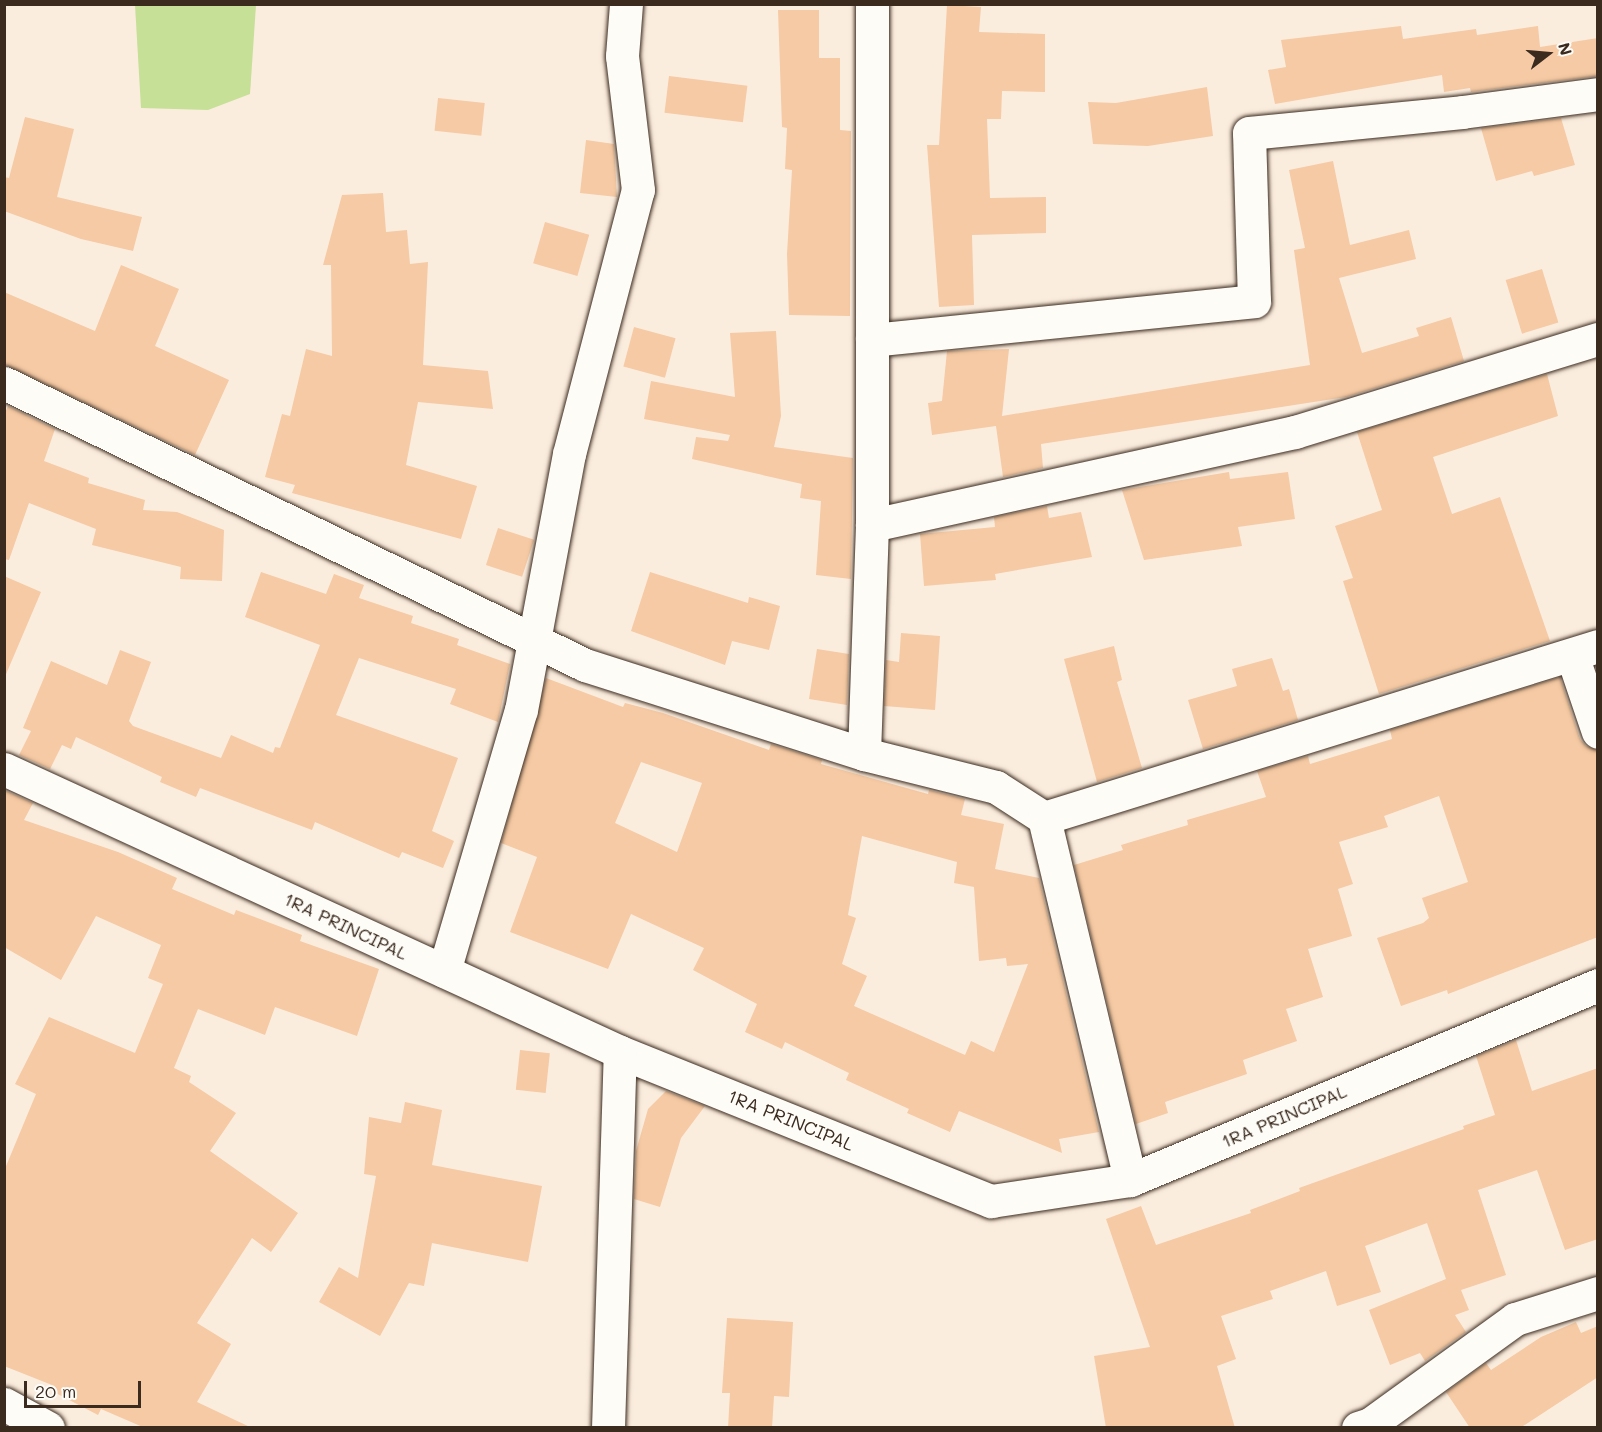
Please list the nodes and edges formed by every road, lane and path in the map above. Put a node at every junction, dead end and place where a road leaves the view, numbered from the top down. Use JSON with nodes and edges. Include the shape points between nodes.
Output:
{"nodes":[{"id":1,"x":626,"y":4,"type":"edge"},
{"id":2,"x":872,"y":4,"type":"edge"},
{"id":3,"x":1598,"y":94,"type":"edge"},
{"id":4,"x":1598,"y":339,"type":"edge"},
{"id":5,"x":872,"y":340,"type":"junction"},
{"id":6,"x":4,"y":383,"type":"edge"},
{"id":7,"x":872,"y":525,"type":"junction"},
{"id":8,"x":532,"y":638,"type":"junction"},
{"id":9,"x":1585,"y":651,"type":"edge"},
{"id":10,"x":1598,"y":732,"type":"edge"},
{"id":11,"x":864,"y":754,"type":"junction"},
{"id":12,"x":4,"y":769,"type":"edge"},
{"id":13,"x":1044,"y":818,"type":"junction"},
{"id":14,"x":444,"y":971,"type":"junction"},
{"id":15,"x":1598,"y":986,"type":"edge"},
{"id":16,"x":620,"y":1052,"type":"junction"},
{"id":17,"x":1130,"y":1180,"type":"junction"},
{"id":18,"x":1598,"y":1293,"type":"edge"},
{"id":19,"x":4,"y":1404,"type":"edge"},
{"id":20,"x":48,"y":1428,"type":"edge"},
{"id":21,"x":608,"y":1428,"type":"edge"},
{"id":22,"x":1358,"y":1428,"type":"edge"}],
"edges":[{"from":1,"to":8,"type":"street","via":[[622,56],[638,190],[569,454]]},
{"from":2,"to":5,"type":"street"},
{"from":3,"to":5,"type":"street","via":[[1249,133],[1254,301]]},
{"from":4,"to":7,"type":"street","via":[[1295,432]]},
{"from":5,"to":7,"type":"street"},
{"from":6,"to":8,"type":"street"},
{"from":7,"to":11,"type":"street"},
{"from":8,"to":11,"type":"street","via":[[585,665]]},
{"from":8,"to":14,"type":"street","via":[[521,710]]},
{"from":9,"to":10,"type":"street"},
{"from":9,"to":13,"type":"street"},
{"from":11,"to":13,"type":"street","via":[[996,787]]},
{"from":12,"to":14,"type":"street","name":"1RA PRINCIPAL"},
{"from":13,"to":17,"type":"street"},
{"from":14,"to":16,"type":"street","name":"1RA PRINCIPAL"},
{"from":15,"to":17,"type":"street","name":"1RA PRINCIPAL"},
{"from":16,"to":17,"type":"street","name":"1RA PRINCIPAL","via":[[992,1201]]},
{"from":16,"to":21,"type":"street"},
{"from":18,"to":22,"type":"street","via":[[1515,1318],[1370,1424]]},
{"from":19,"to":20,"type":"street"}]}
